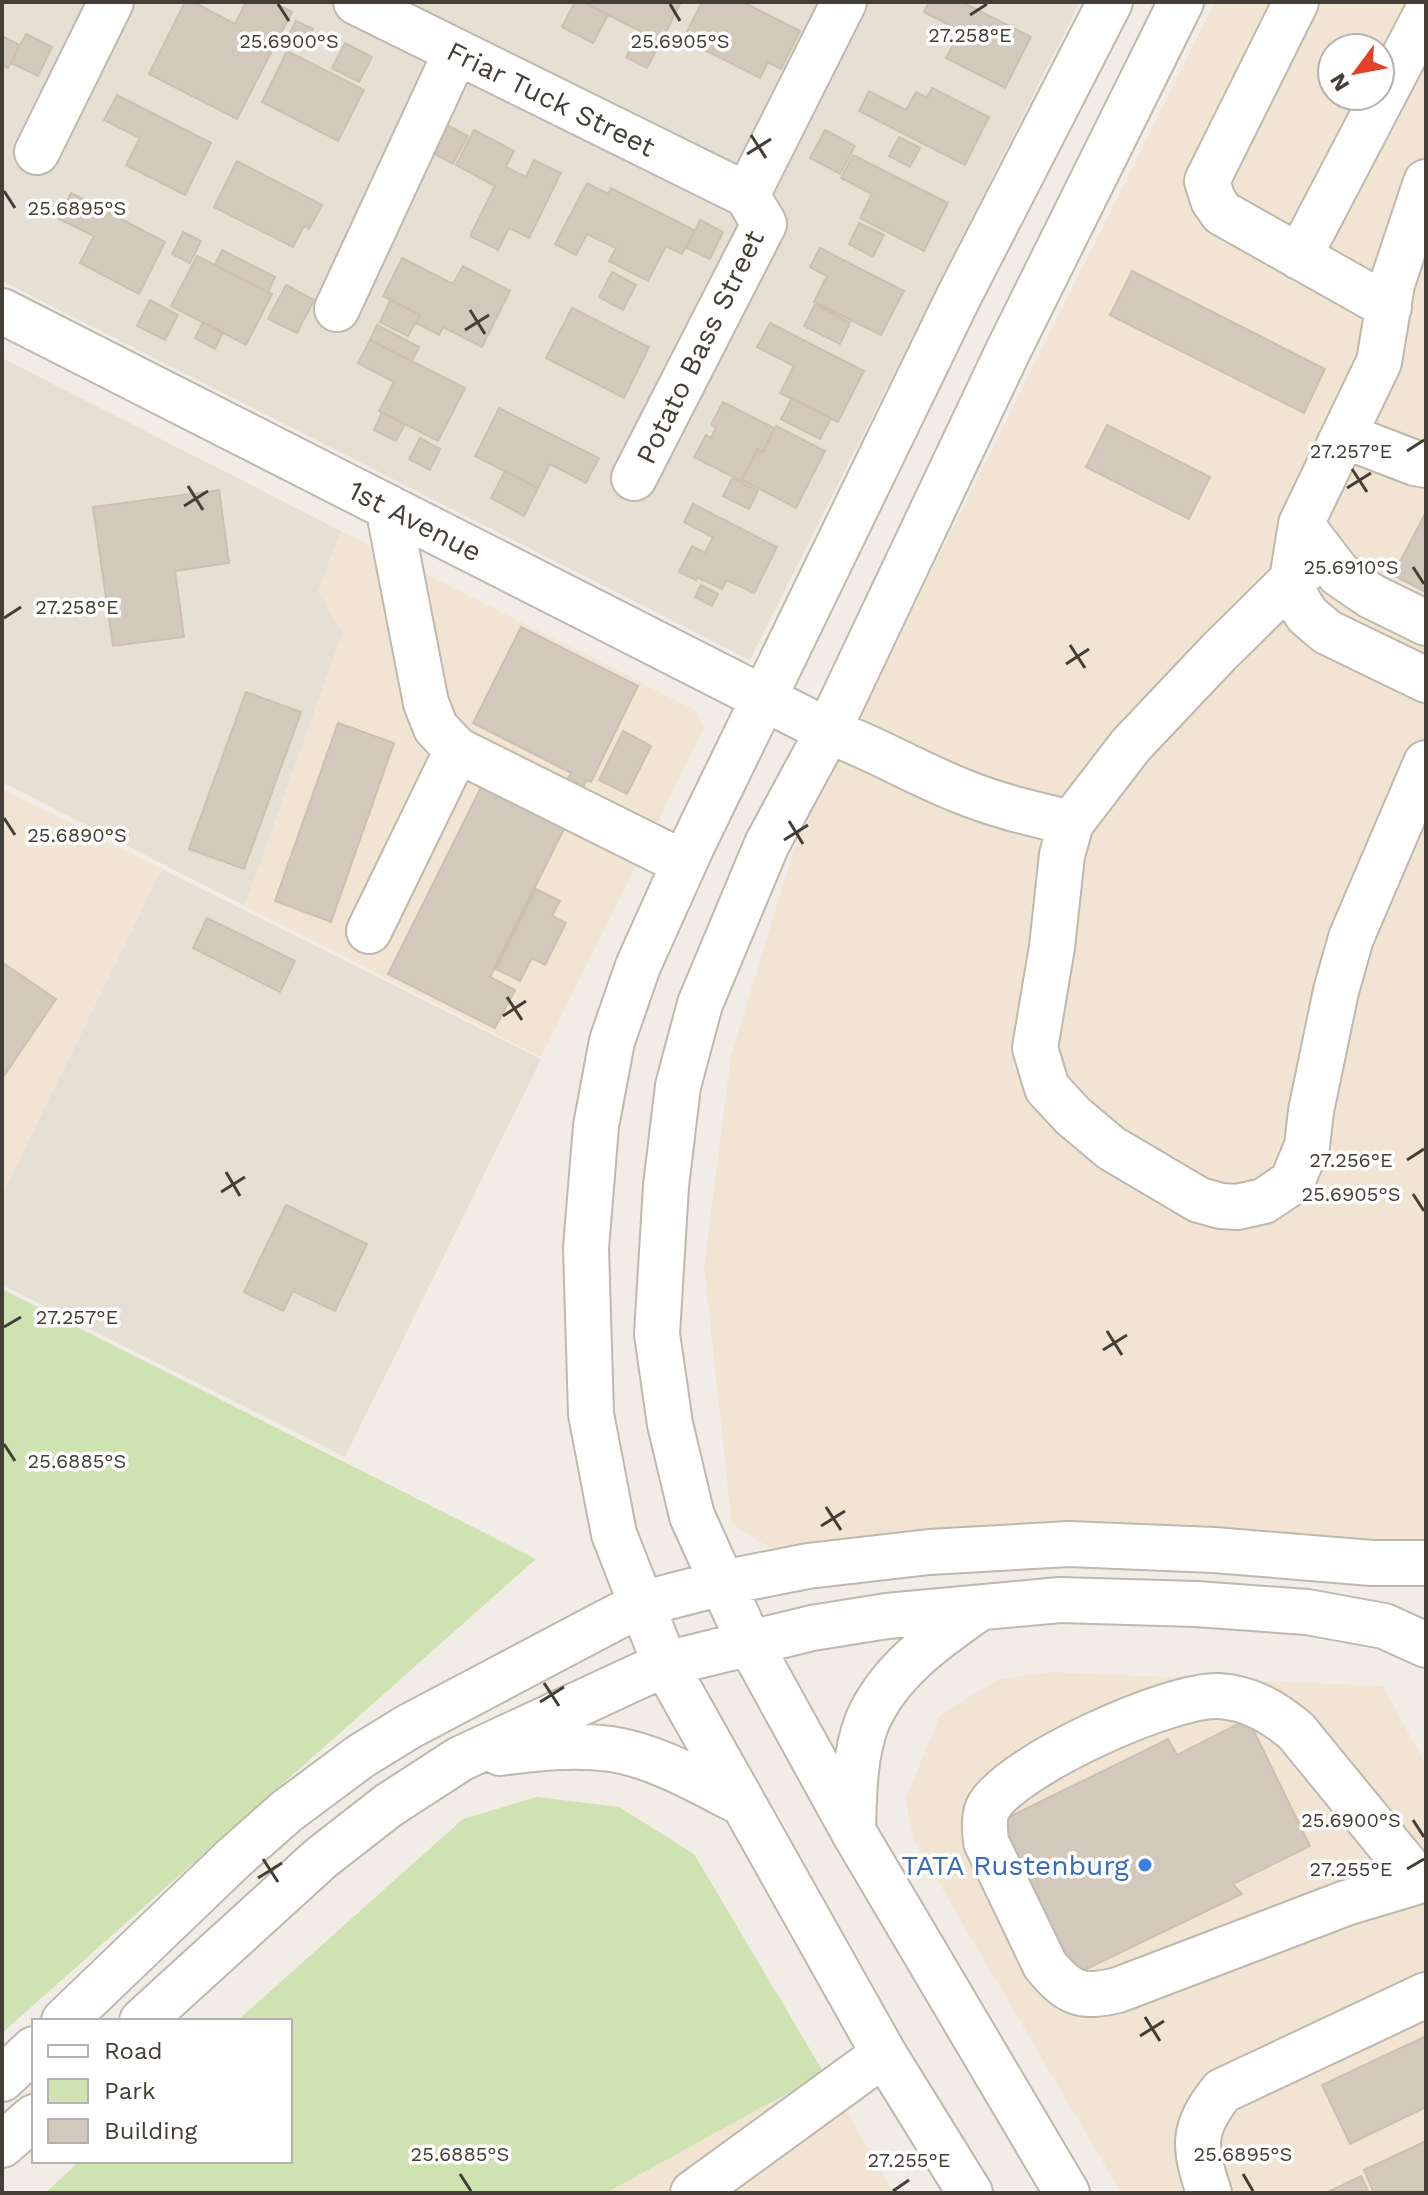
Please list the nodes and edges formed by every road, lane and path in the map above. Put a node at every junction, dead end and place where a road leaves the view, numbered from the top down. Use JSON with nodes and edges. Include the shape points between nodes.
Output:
{"nodes":[{"id":1,"x":111,"y":2,"type":"edge"},
{"id":2,"x":356,"y":2,"type":"edge"},
{"id":3,"x":844,"y":2,"type":"edge"},
{"id":4,"x":1110,"y":2,"type":"edge"},
{"id":5,"x":1181,"y":2,"type":"edge"},
{"id":6,"x":1296,"y":2,"type":"edge"},
{"id":7,"x":1426,"y":14,"type":"edge"},
{"id":8,"x":456,"y":52,"type":"junction"},
{"id":9,"x":37,"y":152,"type":"dead end"},
{"id":10,"x":747,"y":195,"type":"junction"},
{"id":11,"x":1423,"y":203,"type":"edge"},
{"id":12,"x":1299,"y":257,"type":"junction"},
{"id":13,"x":1389,"y":307,"type":"junction"},
{"id":14,"x":337,"y":309,"type":"dead end"},
{"id":15,"x":2,"y":311,"type":"edge"},
{"id":16,"x":1345,"y":436,"type":"junction"},
{"id":17,"x":1426,"y":465,"type":"edge"},
{"id":18,"x":634,"y":478,"type":"dead end"},
{"id":19,"x":388,"y":507,"type":"junction"},
{"id":20,"x":1306,"y":553,"type":"junction"},
{"id":21,"x":1426,"y":623,"type":"edge"},
{"id":22,"x":1426,"y":680,"type":"edge"},
{"id":23,"x":765,"y":698,"type":"junction"},
{"id":24,"x":828,"y":731,"type":"junction"},
{"id":25,"x":457,"y":750,"type":"junction"},
{"id":26,"x":1426,"y":763,"type":"edge"},
{"id":27,"x":1071,"y":823,"type":"junction"},
{"id":28,"x":684,"y":863,"type":"junction"},
{"id":29,"x":369,"y":931,"type":"dead end"},
{"id":30,"x":1426,"y":1563,"type":"edge"},
{"id":31,"x":722,"y":1583,"type":"junction"},
{"id":32,"x":641,"y":1604,"type":"junction"},
{"id":33,"x":980,"y":1607,"type":"junction"},
{"id":34,"x":749,"y":1642,"type":"junction"},
{"id":35,"x":1426,"y":1645,"type":"edge"},
{"id":36,"x":665,"y":1664,"type":"junction"},
{"id":37,"x":460,"y":1759,"type":"junction"},
{"id":38,"x":742,"y":1803,"type":"junction"},
{"id":39,"x":853,"y":1831,"type":"junction"},
{"id":40,"x":1422,"y":1880,"type":"edge"},
{"id":41,"x":1426,"y":1995,"type":"edge"},
{"id":42,"x":66,"y":2019,"type":"edge"},
{"id":43,"x":144,"y":2019,"type":"edge"},
{"id":44,"x":32,"y":2051,"type":"edge"},
{"id":45,"x":884,"y":2054,"type":"junction"},
{"id":46,"x":2,"y":2079,"type":"edge"},
{"id":47,"x":32,"y":2119,"type":"edge"},
{"id":48,"x":2,"y":2145,"type":"edge"},
{"id":49,"x":693,"y":2193,"type":"edge"},
{"id":50,"x":970,"y":2193,"type":"edge"},
{"id":51,"x":1067,"y":2193,"type":"edge"},
{"id":52,"x":1209,"y":2193,"type":"edge"}],
"edges":[{"from":1,"to":9,"type":"street"},
{"from":2,"to":8,"type":"street","name":"Friar Tuck Street"},
{"from":3,"to":10,"type":"street","name":"Potato Bass Street"},
{"from":4,"to":23,"type":"street","via":[[958,298]]},
{"from":5,"to":24,"type":"street"},
{"from":6,"to":12,"type":"street","via":[[1207,181],[1222,213]]},
{"from":7,"to":12,"type":"street"},
{"from":8,"to":10,"type":"street","name":"Friar Tuck Street"},
{"from":8,"to":14,"type":"street"},
{"from":10,"to":18,"type":"street","name":"Potato Bass Street","via":[[764,224]]},
{"from":11,"to":13,"type":"street","via":[[1392,284]]},
{"from":12,"to":13,"type":"street"},
{"from":13,"to":16,"type":"street","via":[[1379,362]]},
{"from":15,"to":19,"type":"street","name":"1st Avenue"},
{"from":16,"to":17,"type":"street"},
{"from":16,"to":20,"type":"street"},
{"from":19,"to":23,"type":"street","name":"1st Avenue"},
{"from":19,"to":25,"type":"street","via":[[426,703],[436,728]]},
{"from":20,"to":21,"type":"street"},
{"from":20,"to":22,"type":"street","via":[[1295,596],[1307,615],[1327,632]]},
{"from":20,"to":27,"type":"street","via":[[1131,745]]},
{"from":23,"to":24,"type":"street","name":"1st Avenue"},
{"from":23,"to":28,"type":"street"},
{"from":24,"to":27,"type":"street","name":"1st Avenue","via":[[999,806]]},
{"from":24,"to":31,"type":"street","via":[[767,844],[700,1004],[676,1100],[657,1334],[670,1424],[692,1516]]},
{"from":25,"to":28,"type":"street"},
{"from":25,"to":29,"type":"street"},
{"from":26,"to":27,"type":"street","via":[[1351,938],[1307,1146],[1292,1182],[1264,1201],[1237,1207],[1199,1200],[1111,1148],[1047,1088],[1035,1048]]},
{"from":28,"to":32,"type":"street","via":[[638,966],[612,1041],[596,1126],[586,1248],[591,1414],[614,1534]]},
{"from":30,"to":31,"type":"street","via":[[1069,1544],[838,1562]]},
{"from":31,"to":32,"type":"street"},
{"from":31,"to":34,"type":"street"},
{"from":32,"to":36,"type":"street"},
{"from":32,"to":42,"type":"street","via":[[361,1756],[235,1857]]},
{"from":33,"to":34,"type":"street","via":[[887,1616]]},
{"from":33,"to":35,"type":"street","via":[[1060,1600],[1307,1612],[1384,1626]]},
{"from":33,"to":39,"type":"street","via":[[928,1644],[882,1696],[867,1722],[854,1782]]},
{"from":34,"to":36,"type":"street"},
{"from":34,"to":39,"type":"street"},
{"from":36,"to":37,"type":"street"},
{"from":36,"to":38,"type":"street"},
{"from":37,"to":38,"type":"street","via":[[562,1747],[611,1749],[674,1769]]},
{"from":37,"to":43,"type":"street","via":[[321,1858]]},
{"from":38,"to":45,"type":"street"},
{"from":39,"to":51,"type":"street"},
{"from":40,"to":40,"type":"street","via":[[1346,1903],[1118,1990],[1077,1994],[1045,1965],[986,1842],[984,1824],[988,1807],[1005,1789],[1055,1757],[1135,1716],[1217,1696],[1273,1712],[1296,1731]]},
{"from":41,"to":52,"type":"street","via":[[1222,2091],[1205,2113],[1196,2145]]},
{"from":44,"to":46,"type":"street"},
{"from":45,"to":49,"type":"street"},
{"from":45,"to":50,"type":"street"},
{"from":47,"to":48,"type":"street"}]}
